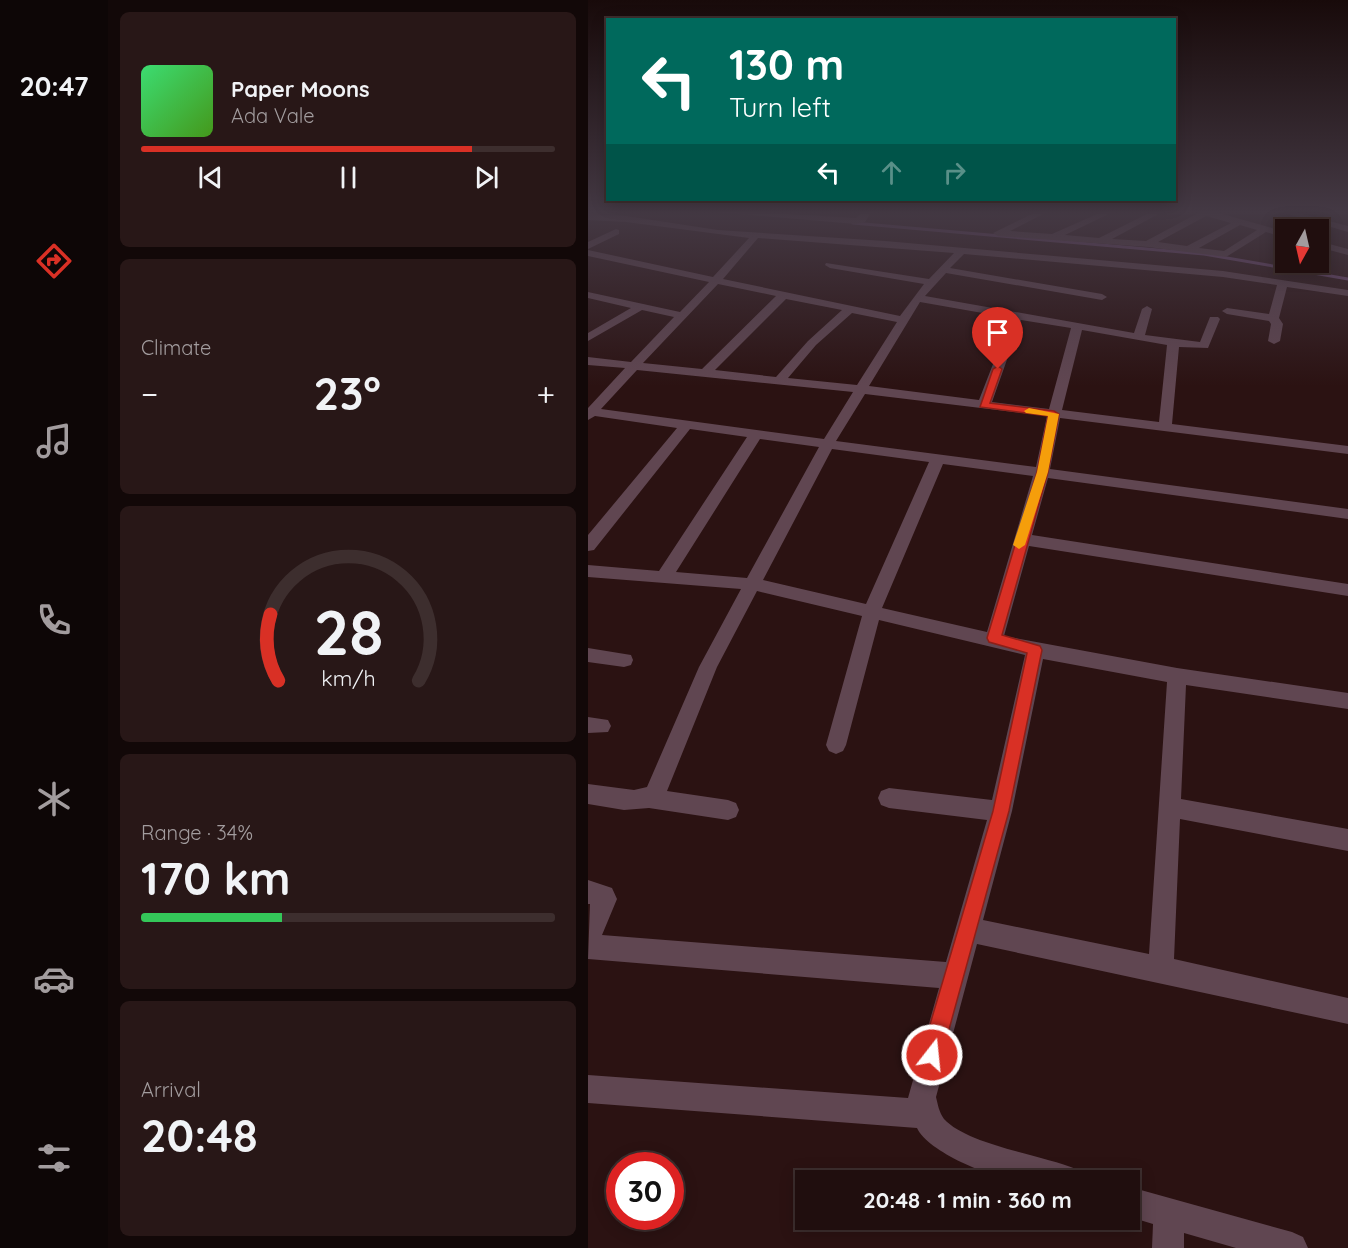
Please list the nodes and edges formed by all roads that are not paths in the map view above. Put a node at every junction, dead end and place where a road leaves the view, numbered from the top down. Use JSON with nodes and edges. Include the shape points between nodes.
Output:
{"nodes":[{"id":1,"x":663,"y":269,"type":"edge"},
{"id":2,"x":727,"y":269,"type":"edge"},
{"id":3,"x":855,"y":269,"type":"edge"},
{"id":4,"x":1165,"y":269,"type":"edge"},
{"id":5,"x":943,"y":270,"type":"joint"},
{"id":6,"x":717,"y":281,"type":"junction"},
{"id":7,"x":930,"y":282,"type":"junction"},
{"id":8,"x":1283,"y":284,"type":"junction"},
{"id":9,"x":1348,"y":293,"type":"edge"},
{"id":10,"x":784,"y":295,"type":"junction"},
{"id":11,"x":588,"y":296,"type":"edge"},
{"id":12,"x":1102,"y":297,"type":"dead end"},
{"id":13,"x":917,"y":298,"type":"junction"},
{"id":14,"x":641,"y":306,"type":"junction"},
{"id":15,"x":850,"y":309,"type":"junction"},
{"id":16,"x":1147,"y":309,"type":"dead end"},
{"id":17,"x":1227,"y":311,"type":"dead end"},
{"id":18,"x":1018,"y":314,"type":"junction"},
{"id":19,"x":683,"y":316,"type":"junction"},
{"id":20,"x":1273,"y":318,"type":"junction"},
{"id":21,"x":1214,"y":319,"type":"dead end"},
{"id":22,"x":902,"y":320,"type":"junction"},
{"id":23,"x":1077,"y":326,"type":"junction"},
{"id":24,"x":1138,"y":337,"type":"junction"},
{"id":25,"x":588,"y":338,"type":"edge"},
{"id":26,"x":1274,"y":341,"type":"dead end"},
{"id":27,"x":1173,"y":343,"type":"junction"},
{"id":28,"x":588,"y":361,"type":"edge"},
{"id":29,"x":632,"y":366,"type":"junction"},
{"id":30,"x":706,"y":372,"type":"junction"},
{"id":31,"x":779,"y":381,"type":"junction"},
{"id":32,"x":859,"y":390,"type":"junction"},
{"id":33,"x":984,"y":405,"type":"junction"},
{"id":34,"x":590,"y":414,"type":"edge"},
{"id":35,"x":1054,"y":414,"type":"junction"},
{"id":36,"x":687,"y":424,"type":"junction"},
{"id":37,"x":1165,"y":428,"type":"junction"},
{"id":38,"x":757,"y":433,"type":"junction"},
{"id":39,"x":828,"y":442,"type":"junction"},
{"id":40,"x":1348,"y":450,"type":"edge"},
{"id":41,"x":938,"y":458,"type":"junction"},
{"id":42,"x":1042,"y":472,"type":"junction"},
{"id":43,"x":1348,"y":514,"type":"edge"},
{"id":44,"x":1021,"y":539,"type":"junction"},
{"id":45,"x":588,"y":546,"type":"edge"},
{"id":46,"x":588,"y":571,"type":"edge"},
{"id":47,"x":664,"y":577,"type":"junction"},
{"id":48,"x":752,"y":584,"type":"junction"},
{"id":49,"x":1348,"y":590,"type":"edge"},
{"id":50,"x":873,"y":611,"type":"junction"},
{"id":51,"x":994,"y":638,"type":"junction"},
{"id":52,"x":1035,"y":650,"type":"junction"},
{"id":53,"x":588,"y":655,"type":"edge"},
{"id":54,"x":624,"y":660,"type":"dead end"},
{"id":55,"x":1177,"y":676,"type":"junction"},
{"id":56,"x":1348,"y":701,"type":"edge"},
{"id":57,"x":836,"y":745,"type":"dead end"},
{"id":58,"x":588,"y":794,"type":"edge"},
{"id":59,"x":652,"y":798,"type":"junction"},
{"id":60,"x":889,"y":798,"type":"dead end"},
{"id":61,"x":1172,"y":807,"type":"junction"},
{"id":62,"x":728,"y":810,"type":"dead end"},
{"id":63,"x":1001,"y":811,"type":"junction"},
{"id":64,"x":1348,"y":840,"type":"edge"},
{"id":65,"x":588,"y":892,"type":"edge"},
{"id":66,"x":969,"y":930,"type":"junction"},
{"id":67,"x":588,"y":938,"type":"edge"},
{"id":68,"x":588,"y":946,"type":"edge"},
{"id":69,"x":1161,"y":969,"type":"junction"},
{"id":70,"x":954,"y":976,"type":"junction"},
{"id":71,"x":1348,"y":1011,"type":"edge"},
{"id":72,"x":588,"y":1089,"type":"edge"},
{"id":73,"x":924,"y":1114,"type":"junction"},
{"id":74,"x":1034,"y":1170,"type":"edge"},
{"id":75,"x":1140,"y":1205,"type":"edge"},
{"id":76,"x":1169,"y":1215,"type":"junction"},
{"id":77,"x":1168,"y":1248,"type":"edge"},
{"id":78,"x":1292,"y":1248,"type":"edge"}],
"edges":[{"from":1,"to":6,"type":"street"},
{"from":2,"to":6,"type":"street"},
{"from":3,"to":7,"type":"street"},
{"from":4,"to":8,"type":"street"},
{"from":5,"to":7,"type":"street"},
{"from":5,"to":12,"type":"street"},
{"from":6,"to":10,"type":"street"},
{"from":6,"to":19,"type":"street"},
{"from":7,"to":13,"type":"street"},
{"from":8,"to":9,"type":"street"},
{"from":8,"to":20,"type":"street"},
{"from":10,"to":15,"type":"street"},
{"from":10,"to":30,"type":"street"},
{"from":11,"to":14,"type":"street"},
{"from":13,"to":18,"type":"street"},
{"from":13,"to":22,"type":"street"},
{"from":14,"to":19,"type":"street"},
{"from":14,"to":25,"type":"street"},
{"from":15,"to":22,"type":"street"},
{"from":15,"to":31,"type":"street"},
{"from":16,"to":24,"type":"street"},
{"from":17,"to":20,"type":"street"},
{"from":18,"to":23,"type":"street"},
{"from":18,"to":33,"type":"street"},
{"from":19,"to":29,"type":"street"},
{"from":20,"to":26,"type":"street"},
{"from":21,"to":27,"type":"street","via":[[1204,346]]},
{"from":22,"to":32,"type":"street"},
{"from":23,"to":24,"type":"street"},
{"from":23,"to":35,"type":"street"},
{"from":24,"to":27,"type":"street"},
{"from":27,"to":37,"type":"street"},
{"from":28,"to":29,"type":"street"},
{"from":29,"to":30,"type":"street"},
{"from":29,"to":34,"type":"street"},
{"from":30,"to":31,"type":"street"},
{"from":31,"to":32,"type":"street"},
{"from":32,"to":33,"type":"street"},
{"from":32,"to":39,"type":"street"},
{"from":33,"to":35,"type":"street"},
{"from":34,"to":36,"type":"street"},
{"from":35,"to":37,"type":"street"},
{"from":35,"to":42,"type":"street"},
{"from":36,"to":38,"type":"street"},
{"from":36,"to":45,"type":"street"},
{"from":37,"to":40,"type":"street"},
{"from":38,"to":39,"type":"street"},
{"from":38,"to":47,"type":"street"},
{"from":39,"to":41,"type":"street"},
{"from":39,"to":48,"type":"street"},
{"from":41,"to":42,"type":"street"},
{"from":41,"to":50,"type":"street"},
{"from":42,"to":43,"type":"street"},
{"from":42,"to":44,"type":"street"},
{"from":44,"to":49,"type":"street"},
{"from":44,"to":51,"type":"street"},
{"from":46,"to":47,"type":"street"},
{"from":47,"to":48,"type":"street"},
{"from":48,"to":50,"type":"street"},
{"from":48,"to":59,"type":"street","via":[[708,667]]},
{"from":50,"to":51,"type":"street"},
{"from":50,"to":57,"type":"street"},
{"from":51,"to":52,"type":"street"},
{"from":52,"to":55,"type":"street"},
{"from":52,"to":63,"type":"street"},
{"from":53,"to":54,"type":"street"},
{"from":55,"to":56,"type":"street"},
{"from":55,"to":61,"type":"street"},
{"from":58,"to":59,"type":"street","via":[[642,801]]},
{"from":59,"to":62,"type":"street"},
{"from":60,"to":63,"type":"street"},
{"from":61,"to":64,"type":"street"},
{"from":61,"to":69,"type":"street"},
{"from":63,"to":66,"type":"street"},
{"from":65,"to":67,"type":"street","via":[[605,899]]},
{"from":66,"to":69,"type":"street"},
{"from":66,"to":70,"type":"street"},
{"from":68,"to":70,"type":"street"},
{"from":69,"to":71,"type":"street"},
{"from":70,"to":73,"type":"street","via":[[926,1075]]},
{"from":72,"to":73,"type":"street"},
{"from":73,"to":74,"type":"street","via":[[938,1133],[958,1145]]},
{"from":75,"to":76,"type":"street"},
{"from":76,"to":77,"type":"street"},
{"from":76,"to":78,"type":"street"}]}
